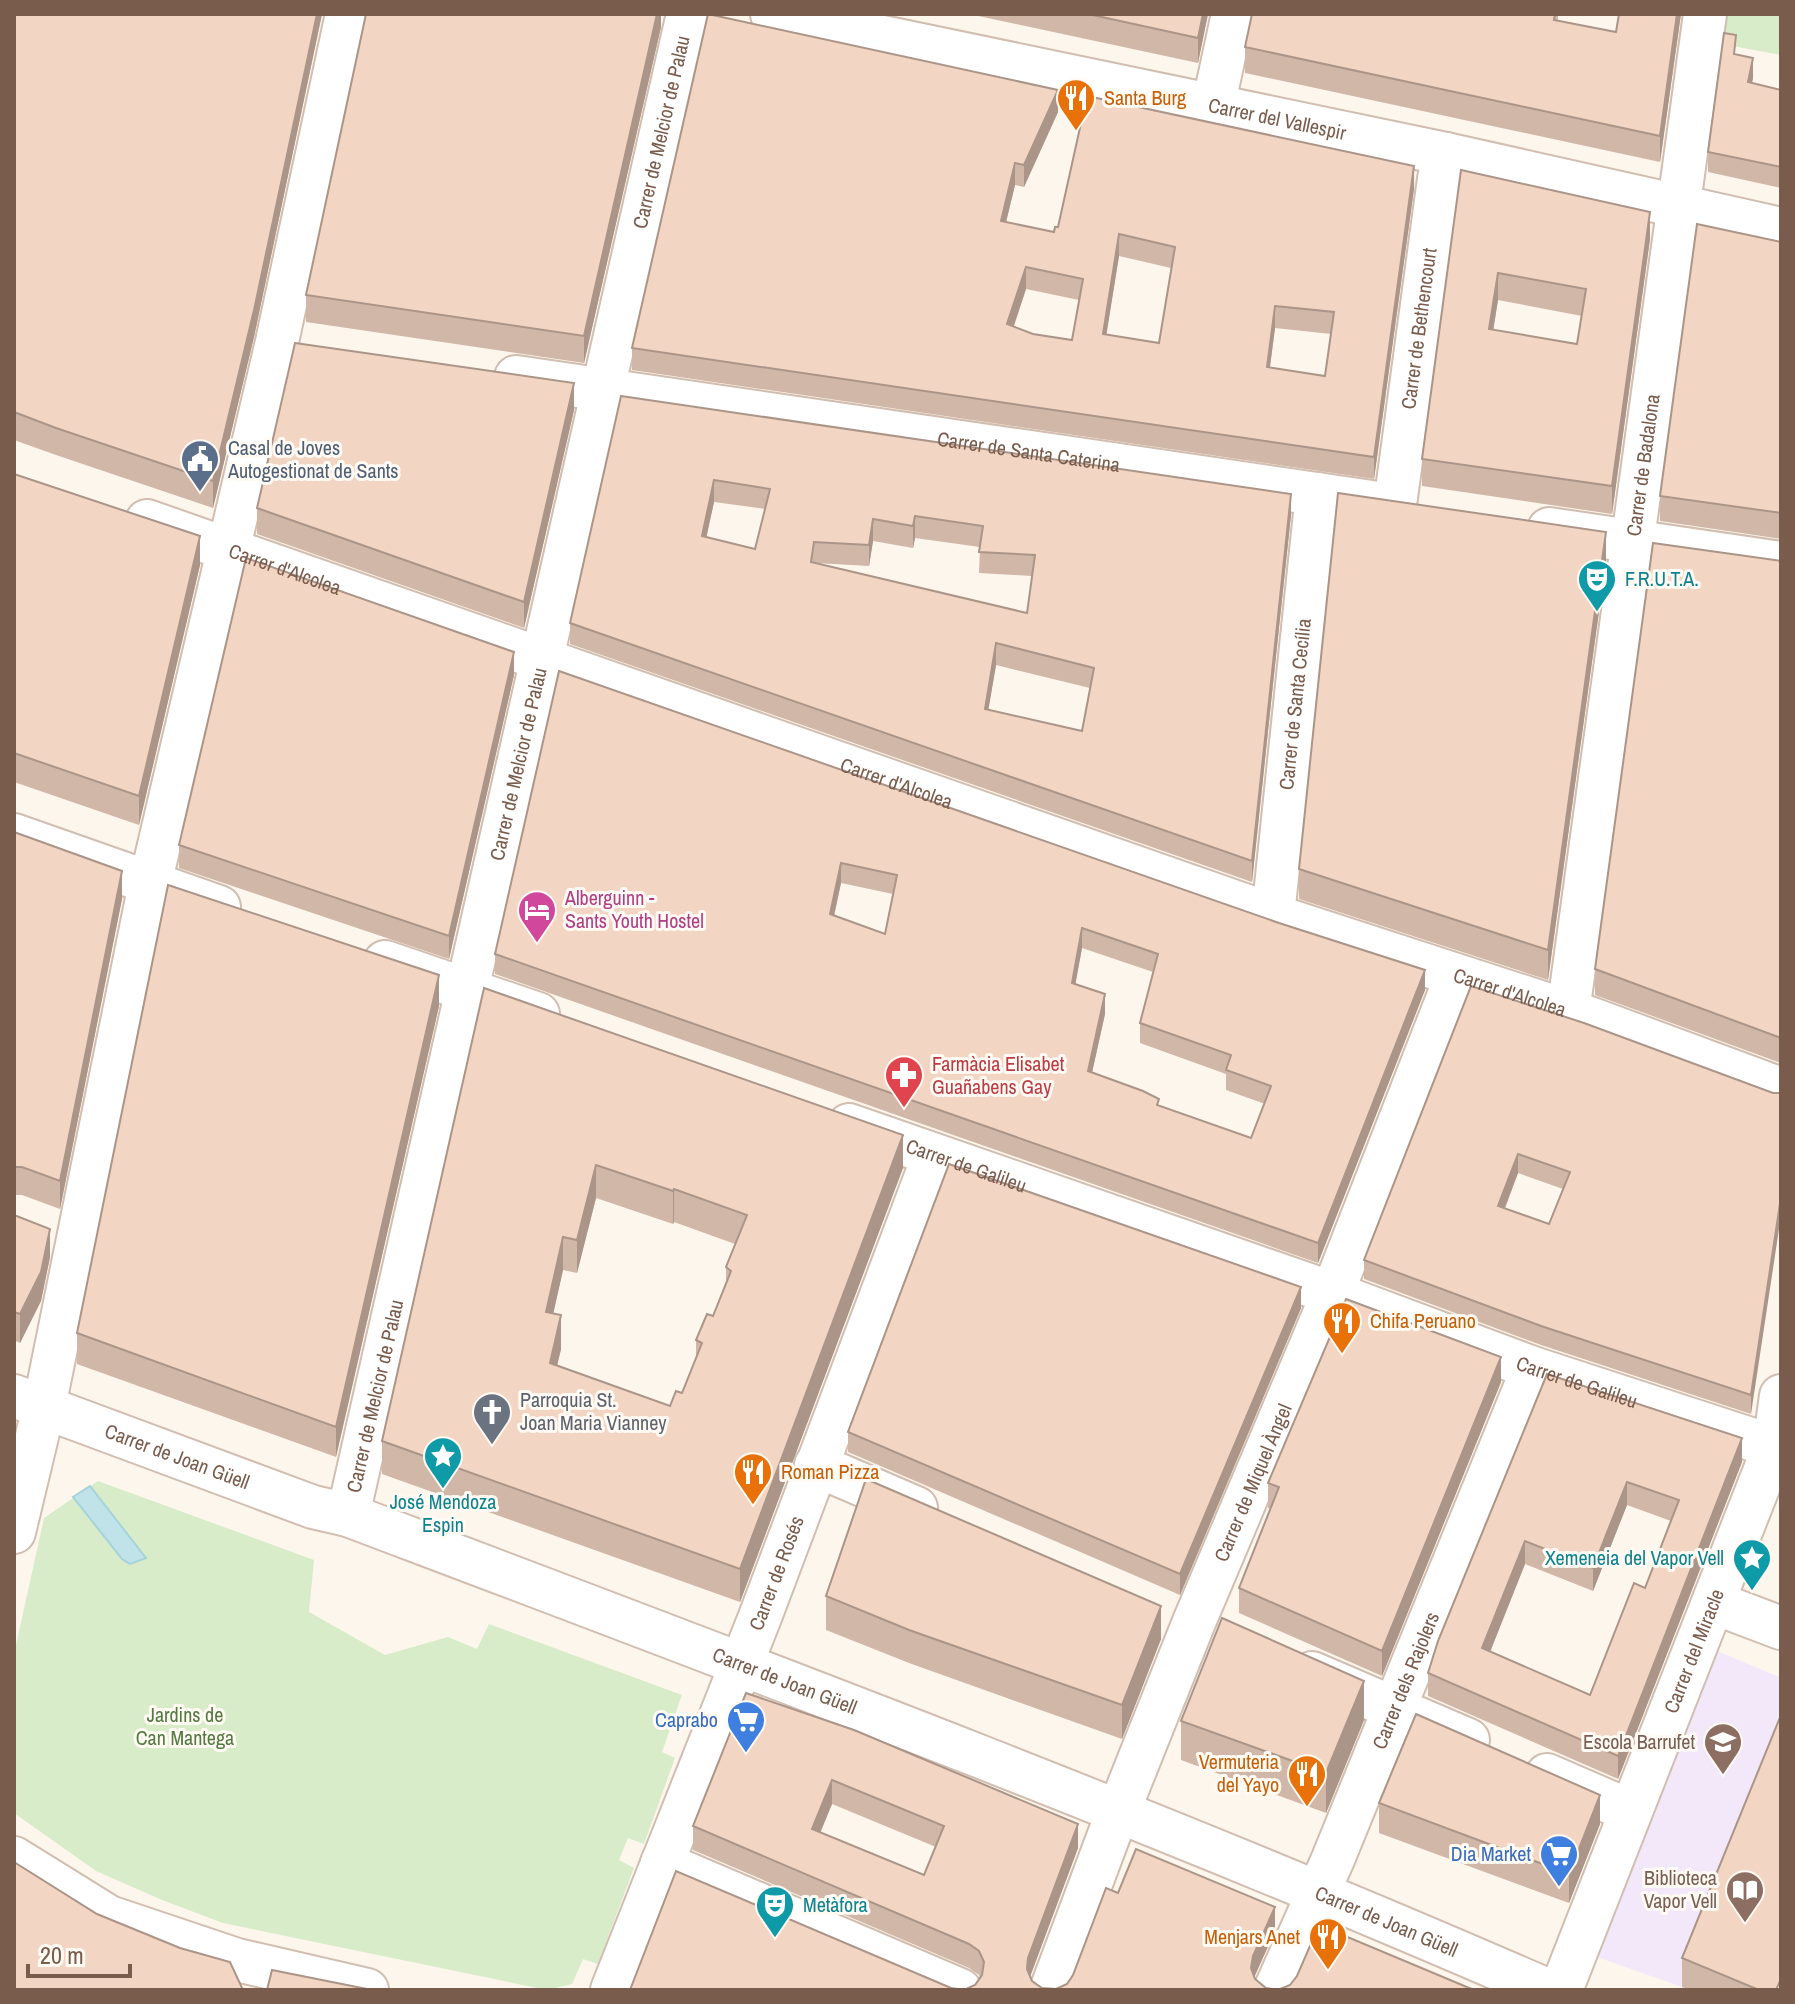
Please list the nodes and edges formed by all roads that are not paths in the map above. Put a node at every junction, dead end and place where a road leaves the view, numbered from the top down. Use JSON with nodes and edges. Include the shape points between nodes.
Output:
{"nodes":[{"id":1,"x":347,"y":14,"type":"edge"},
{"id":2,"x":688,"y":14,"type":"edge"},
{"id":3,"x":772,"y":14,"type":"edge"},
{"id":4,"x":1233,"y":14,"type":"edge"},
{"id":5,"x":1705,"y":14,"type":"edge"},
{"id":6,"x":1213,"y":107,"type":"junction"},
{"id":7,"x":1446,"y":154,"type":"junction"},
{"id":8,"x":1678,"y":206,"type":"junction"},
{"id":9,"x":1781,"y":229,"type":"edge"},
{"id":10,"x":277,"y":342,"type":"junction"},
{"id":11,"x":318,"y":349,"type":"edge"},
{"id":12,"x":484,"y":372,"type":"edge"},
{"id":13,"x":604,"y":389,"type":"junction"},
{"id":14,"x":1317,"y":494,"type":"junction"},
{"id":15,"x":1395,"y":505,"type":"junction"},
{"id":16,"x":118,"y":511,"type":"edge"},
{"id":17,"x":1439,"y":512,"type":"edge"},
{"id":18,"x":1514,"y":523,"type":"edge"},
{"id":19,"x":1633,"y":542,"type":"junction"},
{"id":20,"x":229,"y":549,"type":"junction"},
{"id":21,"x":1781,"y":563,"type":"edge"},
{"id":22,"x":543,"y":658,"type":"junction"},
{"id":23,"x":14,"y":835,"type":"edge"},
{"id":24,"x":150,"y":884,"type":"junction"},
{"id":25,"x":1273,"y":915,"type":"junction"},
{"id":26,"x":248,"y":917,"type":"edge"},
{"id":27,"x":352,"y":951,"type":"edge"},
{"id":28,"x":1456,"y":977,"type":"junction"},
{"id":29,"x":468,"y":990,"type":"junction"},
{"id":30,"x":1568,"y":1012,"type":"junction"},
{"id":31,"x":579,"y":1029,"type":"edge"},
{"id":32,"x":1781,"y":1089,"type":"edge"},
{"id":33,"x":816,"y":1113,"type":"edge"},
{"id":34,"x":934,"y":1155,"type":"junction"},
{"id":35,"x":38,"y":1226,"type":"edge"},
{"id":36,"x":77,"y":1241,"type":"junction"},
{"id":37,"x":1332,"y":1293,"type":"junction"},
{"id":38,"x":1533,"y":1368,"type":"junction"},
{"id":39,"x":1781,"y":1396,"type":"edge"},
{"id":40,"x":29,"y":1401,"type":"edge"},
{"id":41,"x":1777,"y":1448,"type":"edge"},
{"id":42,"x":816,"y":1465,"type":"junction"},
{"id":43,"x":348,"y":1515,"type":"junction"},
{"id":44,"x":954,"y":1525,"type":"edge"},
{"id":45,"x":14,"y":1532,"type":"edge"},
{"id":46,"x":1715,"y":1603,"type":"junction"},
{"id":47,"x":1152,"y":1609,"type":"edge"},
{"id":48,"x":1194,"y":1622,"type":"junction"},
{"id":49,"x":1781,"y":1628,"type":"edge"},
{"id":50,"x":1235,"y":1638,"type":"edge"},
{"id":51,"x":1278,"y":1657,"type":"edge"},
{"id":52,"x":740,"y":1664,"type":"junction"},
{"id":53,"x":1394,"y":1709,"type":"junction"},
{"id":54,"x":1630,"y":1811,"type":"junction"},
{"id":55,"x":1119,"y":1812,"type":"junction"},
{"id":56,"x":14,"y":1858,"type":"edge"},
{"id":57,"x":662,"y":1863,"type":"junction"},
{"id":58,"x":1319,"y":1893,"type":"junction"},
{"id":59,"x":256,"y":1978,"type":"edge"},
{"id":60,"x":367,"y":1990,"type":"edge"},
{"id":61,"x":612,"y":1990,"type":"edge"},
{"id":62,"x":960,"y":1990,"type":"edge"},
{"id":63,"x":1051,"y":1990,"type":"edge"},
{"id":64,"x":1275,"y":1990,"type":"edge"},
{"id":65,"x":1547,"y":1990,"type":"edge"},
{"id":66,"x":1561,"y":1990,"type":"edge"}],
"edges":[{"from":1,"to":10,"type":"street"},
{"from":2,"to":13,"type":"street","name":"Carrer de Melcior de Palau"},
{"from":3,"to":6,"type":"street","name":"Carrer del Vallespir"},
{"from":4,"to":6,"type":"street"},
{"from":5,"to":8,"type":"street","name":"Carrer de Badalona"},
{"from":6,"to":7,"type":"street","name":"Carrer del Vallespir"},
{"from":7,"to":8,"type":"street","name":"Carrer del Vallespir"},
{"from":7,"to":15,"type":"street","name":"Carrer de Bethencourt"},
{"from":8,"to":9,"type":"street","name":"Carrer del Vallespir"},
{"from":8,"to":19,"type":"street","name":"Carrer de Badalona"},
{"from":10,"to":11,"type":"street"},
{"from":10,"to":20,"type":"street"},
{"from":12,"to":13,"type":"street","name":"Carrer de Santa Caterina"},
{"from":13,"to":14,"type":"street","name":"Carrer de Santa Caterina"},
{"from":13,"to":22,"type":"street","name":"Carrer de Melcior de Palau"},
{"from":14,"to":15,"type":"street","name":"Carrer de Santa Caterina"},
{"from":14,"to":25,"type":"street","name":"Carrer de Santa Cecília"},
{"from":15,"to":17,"type":"street","name":"Carrer de Santa Caterina"},
{"from":16,"to":20,"type":"street","name":"Carrer d'Alcolea"},
{"from":18,"to":19,"type":"street"},
{"from":19,"to":21,"type":"street"},
{"from":19,"to":30,"type":"street","name":"Carrer de Badalona"},
{"from":20,"to":22,"type":"street","name":"Carrer d'Alcolea"},
{"from":20,"to":24,"type":"street"},
{"from":22,"to":25,"type":"street","name":"Carrer d'Alcolea"},
{"from":22,"to":29,"type":"street","name":"Carrer de Melcior de Palau"},
{"from":23,"to":24,"type":"street"},
{"from":24,"to":26,"type":"street"},
{"from":24,"to":36,"type":"street"},
{"from":25,"to":28,"type":"street","name":"Carrer d'Alcolea"},
{"from":27,"to":29,"type":"street"},
{"from":28,"to":30,"type":"street","name":"Carrer d'Alcolea"},
{"from":28,"to":37,"type":"street","name":"Carrer de Miquel Àngel"},
{"from":29,"to":31,"type":"street"},
{"from":29,"to":43,"type":"street","name":"Carrer de Melcior de Palau"},
{"from":30,"to":32,"type":"street","name":"Carrer d'Alcolea"},
{"from":33,"to":34,"type":"street","name":"Carrer de Galileu"},
{"from":34,"to":37,"type":"street","name":"Carrer de Galileu"},
{"from":34,"to":42,"type":"street","name":"Carrer de Rosés"},
{"from":35,"to":36,"type":"street"},
{"from":36,"to":40,"type":"street"},
{"from":37,"to":38,"type":"street","name":"Carrer de Galileu"},
{"from":37,"to":48,"type":"street","name":"Carrer de Miquel Àngel"},
{"from":38,"to":41,"type":"street","name":"Carrer de Galileu"},
{"from":38,"to":53,"type":"street","name":"Carrer dels Rajolers"},
{"from":39,"to":41,"type":"street","name":"Carrer del Miracle"},
{"from":40,"to":43,"type":"street","name":"Carrer de Joan Güell","via":[[313,1507]]},
{"from":40,"to":45,"type":"street"},
{"from":41,"to":46,"type":"street","name":"Carrer del Miracle"},
{"from":42,"to":44,"type":"street"},
{"from":42,"to":52,"type":"street","name":"Carrer de Rosés"},
{"from":43,"to":52,"type":"street","name":"Carrer de Joan Güell"},
{"from":46,"to":49,"type":"street"},
{"from":46,"to":54,"type":"street","name":"Carrer del Miracle"},
{"from":47,"to":48,"type":"street"},
{"from":48,"to":50,"type":"street"},
{"from":48,"to":55,"type":"street","name":"Carrer de Miquel Àngel"},
{"from":51,"to":53,"type":"street"},
{"from":52,"to":55,"type":"street","name":"Carrer de Joan Güell"},
{"from":52,"to":57,"type":"street","name":"Carrer de Rosés"},
{"from":53,"to":54,"type":"street"},
{"from":53,"to":58,"type":"street","name":"Carrer dels Rajolers"},
{"from":54,"to":66,"type":"street","name":"Carrer del Miracle"},
{"from":55,"to":58,"type":"street","name":"Carrer de Joan Güell"},
{"from":55,"to":63,"type":"street","name":"Carrer de Miquel Àngel"},
{"from":56,"to":59,"type":"street","via":[[109,1917]]},
{"from":57,"to":61,"type":"street","name":"Carrer de Rosés"},
{"from":57,"to":62,"type":"street"},
{"from":58,"to":64,"type":"street","name":"Carrer dels Rajolers"},
{"from":58,"to":65,"type":"street","name":"Carrer de Joan Güell"},
{"from":59,"to":60,"type":"street"}]}
